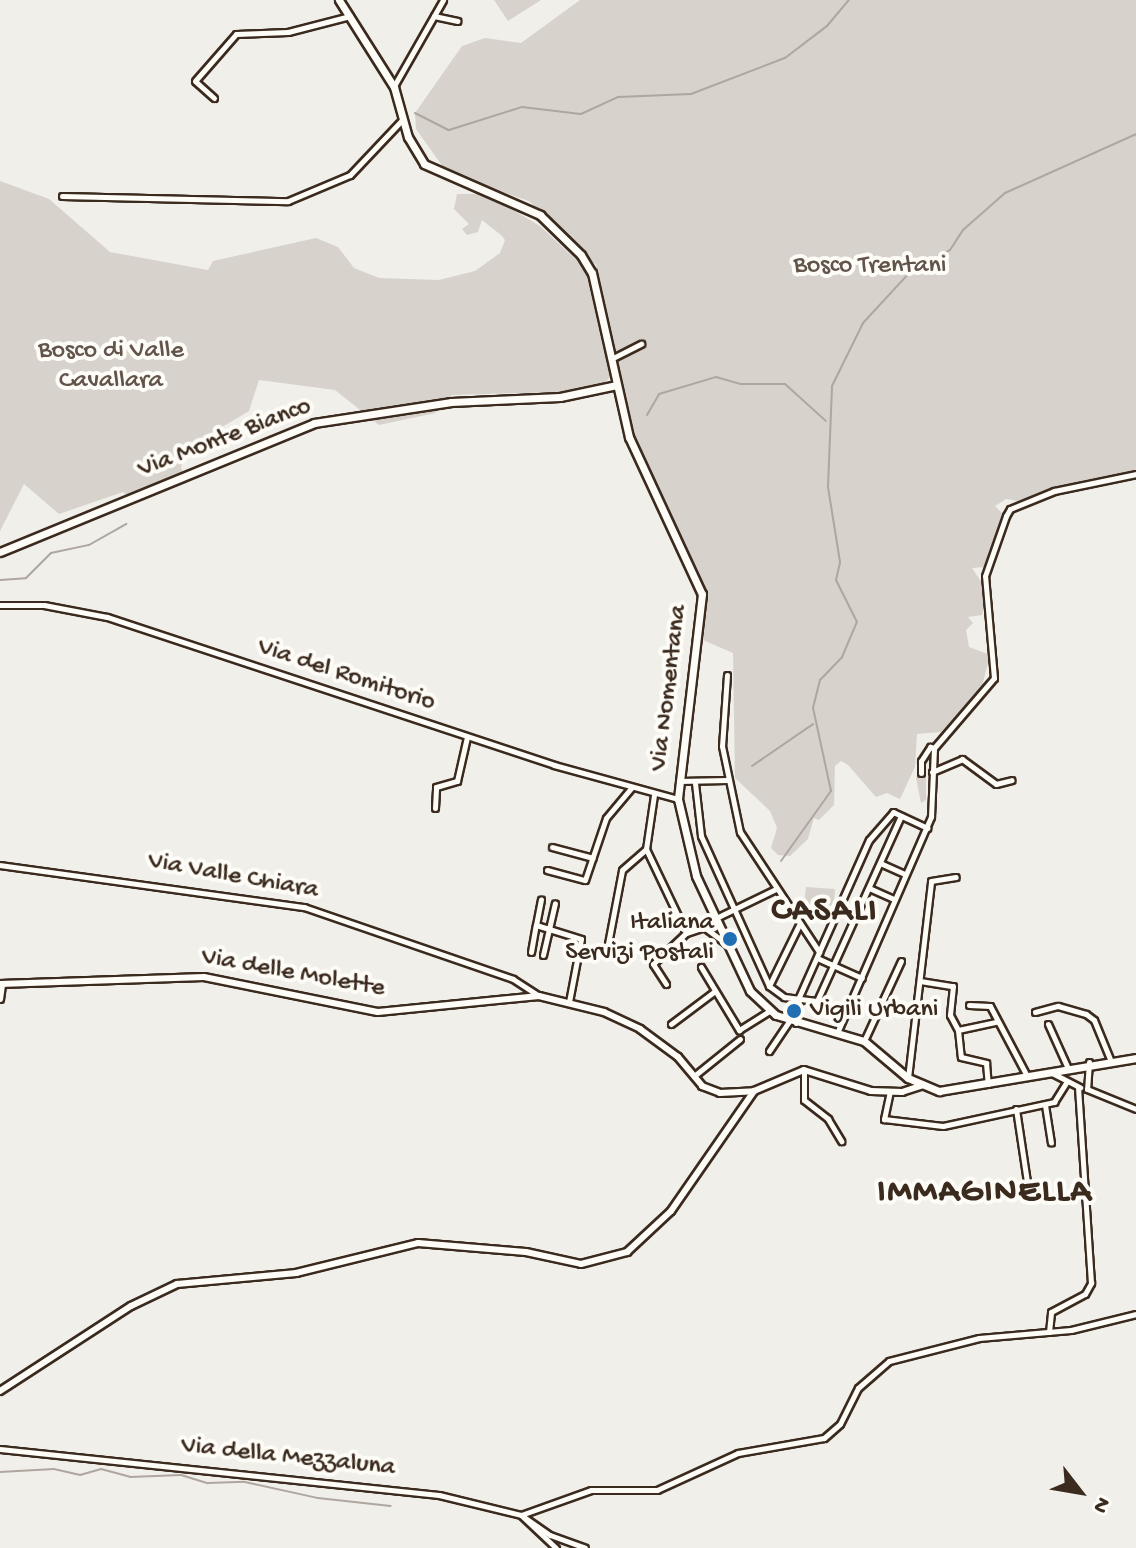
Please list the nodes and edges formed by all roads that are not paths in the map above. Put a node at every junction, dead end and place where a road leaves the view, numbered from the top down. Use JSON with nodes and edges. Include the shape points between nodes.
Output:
{"nodes":[{"id":1,"x":339,"y":0,"type":"edge"},
{"id":2,"x":443,"y":0,"type":"edge"},
{"id":3,"x":351,"y":16,"type":"junction"},
{"id":4,"x":434,"y":16,"type":"junction"},
{"id":5,"x":457,"y":21,"type":"dead end"},
{"id":6,"x":394,"y":87,"type":"junction"},
{"id":7,"x":214,"y":98,"type":"dead end"},
{"id":8,"x":402,"y":120,"type":"junction"},
{"id":9,"x":62,"y":196,"type":"dead end"},
{"id":10,"x":641,"y":344,"type":"dead end"},
{"id":11,"x":611,"y":359,"type":"junction"},
{"id":12,"x":617,"y":385,"type":"junction"},
{"id":13,"x":1136,"y":474,"type":"edge"},
{"id":14,"x":0,"y":552,"type":"edge"},
{"id":15,"x":0,"y":605,"type":"edge"},
{"id":16,"x":727,"y":675,"type":"dead end"},
{"id":17,"x":467,"y":737,"type":"junction"},
{"id":18,"x":934,"y":748,"type":"junction"},
{"id":19,"x":932,"y":772,"type":"junction"},
{"id":20,"x":921,"y":773,"type":"dead end"},
{"id":21,"x":727,"y":780,"type":"junction"},
{"id":22,"x":1012,"y":780,"type":"dead end"},
{"id":23,"x":678,"y":781,"type":"junction"},
{"id":24,"x":695,"y":783,"type":"junction"},
{"id":25,"x":632,"y":787,"type":"junction"},
{"id":26,"x":654,"y":795,"type":"junction"},
{"id":27,"x":678,"y":799,"type":"junction"},
{"id":28,"x":435,"y":808,"type":"dead end"},
{"id":29,"x":901,"y":816,"type":"junction"},
{"id":30,"x":927,"y":828,"type":"junction"},
{"id":31,"x":552,"y":847,"type":"dead end"},
{"id":32,"x":646,"y":849,"type":"junction"},
{"id":33,"x":593,"y":858,"type":"junction"},
{"id":34,"x":880,"y":863,"type":"junction"},
{"id":35,"x":0,"y":865,"type":"edge"},
{"id":36,"x":547,"y":870,"type":"dead end"},
{"id":37,"x":905,"y":874,"type":"junction"},
{"id":38,"x":956,"y":877,"type":"dead end"},
{"id":39,"x":869,"y":888,"type":"junction"},
{"id":40,"x":776,"y":889,"type":"junction"},
{"id":41,"x":541,"y":899,"type":"dead end"},
{"id":42,"x":894,"y":899,"type":"junction"},
{"id":43,"x":555,"y":903,"type":"dead end"},
{"id":44,"x":733,"y":910,"type":"junction"},
{"id":45,"x":716,"y":918,"type":"junction"},
{"id":46,"x":800,"y":923,"type":"junction"},
{"id":47,"x":536,"y":925,"type":"junction"},
{"id":48,"x":549,"y":928,"type":"junction"},
{"id":49,"x":686,"y":933,"type":"junction"},
{"id":50,"x":730,"y":946,"type":"junction"},
{"id":51,"x":607,"y":949,"type":"dead end"},
{"id":52,"x":531,"y":952,"type":"dead end"},
{"id":53,"x":543,"y":955,"type":"dead end"},
{"id":54,"x":818,"y":955,"type":"junction"},
{"id":55,"x":901,"y":961,"type":"dead end"},
{"id":56,"x":833,"y":966,"type":"junction"},
{"id":57,"x":701,"y":967,"type":"dead end"},
{"id":58,"x":862,"y":978,"type":"junction"},
{"id":59,"x":920,"y":981,"type":"junction"},
{"id":60,"x":1,"y":984,"type":"edge"},
{"id":61,"x":666,"y":984,"type":"dead end"},
{"id":62,"x":769,"y":986,"type":"junction"},
{"id":63,"x":715,"y":991,"type":"junction"},
{"id":64,"x":539,"y":996,"type":"junction"},
{"id":65,"x":0,"y":999,"type":"edge"},
{"id":66,"x":817,"y":1001,"type":"junction"},
{"id":67,"x":569,"y":1002,"type":"junction"},
{"id":68,"x":800,"y":1002,"type":"junction"},
{"id":69,"x":969,"y":1005,"type":"dead end"},
{"id":70,"x":770,"y":1011,"type":"junction"},
{"id":71,"x":846,"y":1012,"type":"junction"},
{"id":72,"x":1035,"y":1012,"type":"dead end"},
{"id":73,"x":792,"y":1022,"type":"junction"},
{"id":74,"x":996,"y":1022,"type":"junction"},
{"id":75,"x":671,"y":1024,"type":"dead end"},
{"id":76,"x":1048,"y":1024,"type":"dead end"},
{"id":77,"x":958,"y":1030,"type":"junction"},
{"id":78,"x":837,"y":1033,"type":"junction"},
{"id":79,"x":740,"y":1039,"type":"dead end"},
{"id":80,"x":864,"y":1041,"type":"junction"},
{"id":81,"x":769,"y":1051,"type":"dead end"},
{"id":82,"x":1136,"y":1058,"type":"edge"},
{"id":83,"x":1110,"y":1059,"type":"junction"},
{"id":84,"x":1089,"y":1062,"type":"junction"},
{"id":85,"x":1067,"y":1066,"type":"junction"},
{"id":86,"x":804,"y":1070,"type":"junction"},
{"id":87,"x":1050,"y":1071,"type":"junction"},
{"id":88,"x":694,"y":1076,"type":"junction"},
{"id":89,"x":1027,"y":1076,"type":"junction"},
{"id":90,"x":908,"y":1078,"type":"junction"},
{"id":91,"x":1066,"y":1083,"type":"junction"},
{"id":92,"x":923,"y":1085,"type":"junction"},
{"id":93,"x":988,"y":1085,"type":"junction"},
{"id":94,"x":1078,"y":1087,"type":"junction"},
{"id":95,"x":1087,"y":1088,"type":"junction"},
{"id":96,"x":754,"y":1091,"type":"junction"},
{"id":97,"x":890,"y":1091,"type":"junction"},
{"id":98,"x":1045,"y":1105,"type":"junction"},
{"id":99,"x":1016,"y":1109,"type":"junction"},
{"id":100,"x":1136,"y":1109,"type":"edge"},
{"id":101,"x":841,"y":1141,"type":"dead end"},
{"id":102,"x":1051,"y":1143,"type":"dead end"},
{"id":103,"x":1029,"y":1195,"type":"dead end"},
{"id":104,"x":1136,"y":1314,"type":"edge"},
{"id":105,"x":1049,"y":1332,"type":"junction"},
{"id":106,"x":0,"y":1391,"type":"edge"},
{"id":107,"x":0,"y":1449,"type":"edge"},
{"id":108,"x":521,"y":1515,"type":"junction"},
{"id":109,"x":556,"y":1548,"type":"edge"},
{"id":110,"x":585,"y":1548,"type":"edge"}],
"edges":[{"from":1,"to":3,"type":"main road","name":"Via Nomentana"},
{"from":2,"to":4,"type":"street"},
{"from":3,"to":6,"type":"main road","name":"Via Nomentana"},
{"from":3,"to":7,"type":"street","via":[[288,32],[236,34],[195,79],[196,86]]},
{"from":4,"to":5,"type":"street"},
{"from":4,"to":6,"type":"street"},
{"from":6,"to":8,"type":"main road","name":"Via Nomentana"},
{"from":8,"to":9,"type":"street","via":[[350,175],[288,201]]},
{"from":8,"to":11,"type":"main road","name":"Via Nomentana","via":[[429,169],[531,209],[581,255],[596,284]]},
{"from":10,"to":11,"type":"street"},
{"from":11,"to":12,"type":"main road","name":"Via Nomentana"},
{"from":12,"to":14,"type":"main road","name":"Via Monte Bianco","via":[[560,397],[451,402],[314,423]]},
{"from":12,"to":23,"type":"main road","name":"Via Nomentana","via":[[632,444],[703,602]]},
{"from":13,"to":18,"type":"street","via":[[1054,491],[1010,509],[985,576],[994,678]]},
{"from":15,"to":17,"type":"street","name":"Via del Romitorio","via":[[44,605],[107,617]]},
{"from":16,"to":21,"type":"street","via":[[722,746]]},
{"from":17,"to":25,"type":"street","name":"Via del Romitorio"},
{"from":17,"to":28,"type":"street","via":[[457,781],[436,787]]},
{"from":18,"to":19,"type":"street"},
{"from":18,"to":20,"type":"street","via":[[921,761]]},
{"from":19,"to":22,"type":"street","via":[[962,759],[996,784]]},
{"from":19,"to":30,"type":"street"},
{"from":21,"to":24,"type":"street"},
{"from":21,"to":40,"type":"street","via":[[740,832]]},
{"from":23,"to":24,"type":"street"},
{"from":23,"to":27,"type":"main road","name":"Via Nomentana"},
{"from":24,"to":44,"type":"street","via":[[701,836]]},
{"from":25,"to":26,"type":"street","name":"Via del Romitorio"},
{"from":25,"to":33,"type":"street","via":[[611,809]]},
{"from":26,"to":27,"type":"street","name":"Via del Romitorio"},
{"from":26,"to":32,"type":"street"},
{"from":27,"to":45,"type":"main road","name":"Via Nomentana","via":[[687,851]]},
{"from":29,"to":30,"type":"street"},
{"from":29,"to":34,"type":"street"},
{"from":29,"to":54,"type":"street","via":[[888,814],[869,840]]},
{"from":30,"to":37,"type":"street"},
{"from":31,"to":33,"type":"street"},
{"from":32,"to":49,"type":"street"},
{"from":32,"to":51,"type":"street","via":[[622,870]]},
{"from":33,"to":36,"type":"street","via":[[585,880]]},
{"from":34,"to":37,"type":"street"},
{"from":34,"to":39,"type":"street"},
{"from":35,"to":64,"type":"street","name":"Via Valle Chiara","via":[[304,907],[501,974]]},
{"from":37,"to":42,"type":"street"},
{"from":38,"to":59,"type":"street","via":[[931,881]]},
{"from":39,"to":42,"type":"street"},
{"from":39,"to":56,"type":"street"},
{"from":40,"to":44,"type":"street"},
{"from":40,"to":46,"type":"street"},
{"from":41,"to":47,"type":"street"},
{"from":42,"to":58,"type":"street"},
{"from":43,"to":48,"type":"street"},
{"from":44,"to":45,"type":"street"},
{"from":44,"to":62,"type":"street"},
{"from":45,"to":50,"type":"main road","name":"Via Nomentana"},
{"from":46,"to":54,"type":"street"},
{"from":46,"to":62,"type":"street"},
{"from":47,"to":48,"type":"street"},
{"from":47,"to":52,"type":"street"},
{"from":48,"to":53,"type":"street"},
{"from":48,"to":67,"type":"street","via":[[582,940]]},
{"from":49,"to":50,"type":"street","via":[[704,927]]},
{"from":49,"to":61,"type":"street","via":[[653,964]]},
{"from":50,"to":70,"type":"main road","name":"Via Nomentana","via":[[750,991]]},
{"from":54,"to":56,"type":"street"},
{"from":54,"to":68,"type":"street"},
{"from":55,"to":80,"type":"street"},
{"from":56,"to":58,"type":"street"},
{"from":56,"to":66,"type":"street"},
{"from":57,"to":63,"type":"street"},
{"from":58,"to":71,"type":"street"},
{"from":59,"to":77,"type":"street","via":[[953,986],[950,1015]]},
{"from":59,"to":90,"type":"street"},
{"from":60,"to":64,"type":"street","name":"Via delle Molette","via":[[204,977],[378,1012]]},
{"from":60,"to":65,"type":"street"},
{"from":62,"to":68,"type":"street"},
{"from":63,"to":70,"type":"street","via":[[739,1030]]},
{"from":63,"to":75,"type":"street"},
{"from":64,"to":67,"type":"street","name":"Via delle Molette"},
{"from":66,"to":68,"type":"street"},
{"from":66,"to":71,"type":"street"},
{"from":67,"to":88,"type":"street","name":"Via delle Molette","via":[[640,1029],[673,1052]]},
{"from":68,"to":73,"type":"street"},
{"from":69,"to":74,"type":"street","via":[[987,1004]]},
{"from":70,"to":73,"type":"main road","name":"Via Nomentana"},
{"from":71,"to":78,"type":"street"},
{"from":72,"to":83,"type":"street","via":[[1058,1006],[1086,1014],[1094,1020]]},
{"from":73,"to":78,"type":"main road","name":"Via Nomentana"},
{"from":73,"to":81,"type":"street"},
{"from":74,"to":77,"type":"street"},
{"from":74,"to":89,"type":"street"},
{"from":76,"to":85,"type":"street"},
{"from":77,"to":93,"type":"street","via":[[961,1057],[986,1063]]},
{"from":78,"to":80,"type":"main road","name":"Via Nomentana"},
{"from":79,"to":88,"type":"street"},
{"from":80,"to":90,"type":"main road","name":"Via Nomentana"},
{"from":82,"to":83,"type":"main road","name":"Via Nomentana"},
{"from":83,"to":84,"type":"main road","name":"Via Nomentana"},
{"from":84,"to":85,"type":"main road","name":"Via Nomentana"},
{"from":84,"to":95,"type":"street"},
{"from":85,"to":87,"type":"main road","name":"Via Nomentana"},
{"from":86,"to":96,"type":"street","name":"Via delle Molette"},
{"from":86,"to":97,"type":"street"},
{"from":86,"to":101,"type":"street","via":[[804,1100],[828,1119]]},
{"from":87,"to":89,"type":"main road","name":"Via Nomentana"},
{"from":87,"to":91,"type":"street"},
{"from":88,"to":96,"type":"street","name":"Via delle Molette","via":[[720,1093]]},
{"from":89,"to":93,"type":"main road","name":"Via Nomentana"},
{"from":90,"to":92,"type":"main road","name":"Via Nomentana"},
{"from":91,"to":94,"type":"street"},
{"from":91,"to":98,"type":"street","via":[[1057,1099]]},
{"from":92,"to":93,"type":"main road","name":"Via Nomentana","via":[[939,1091]]},
{"from":92,"to":97,"type":"street"},
{"from":94,"to":95,"type":"street"},
{"from":94,"to":105,"type":"street","via":[[1090,1285],[1085,1294],[1051,1312]]},
{"from":95,"to":100,"type":"street"},
{"from":96,"to":106,"type":"street","via":[[670,1212],[627,1252],[581,1264],[526,1252],[418,1243],[296,1273],[177,1284],[131,1306]]},
{"from":97,"to":99,"type":"street","via":[[884,1119],[951,1125]]},
{"from":98,"to":99,"type":"street"},
{"from":98,"to":102,"type":"street"},
{"from":99,"to":103,"type":"street"},
{"from":104,"to":105,"type":"street"},
{"from":105,"to":108,"type":"street","via":[[979,1338],[885,1362],[856,1391],[835,1429],[821,1439],[740,1452],[657,1490],[591,1490]]},
{"from":107,"to":108,"type":"street","name":"Via della Mezzaluna","via":[[439,1495]]},
{"from":108,"to":109,"type":"street","name":"Via della Mezzaluna"},
{"from":108,"to":110,"type":"street","via":[[550,1535]]}]}
